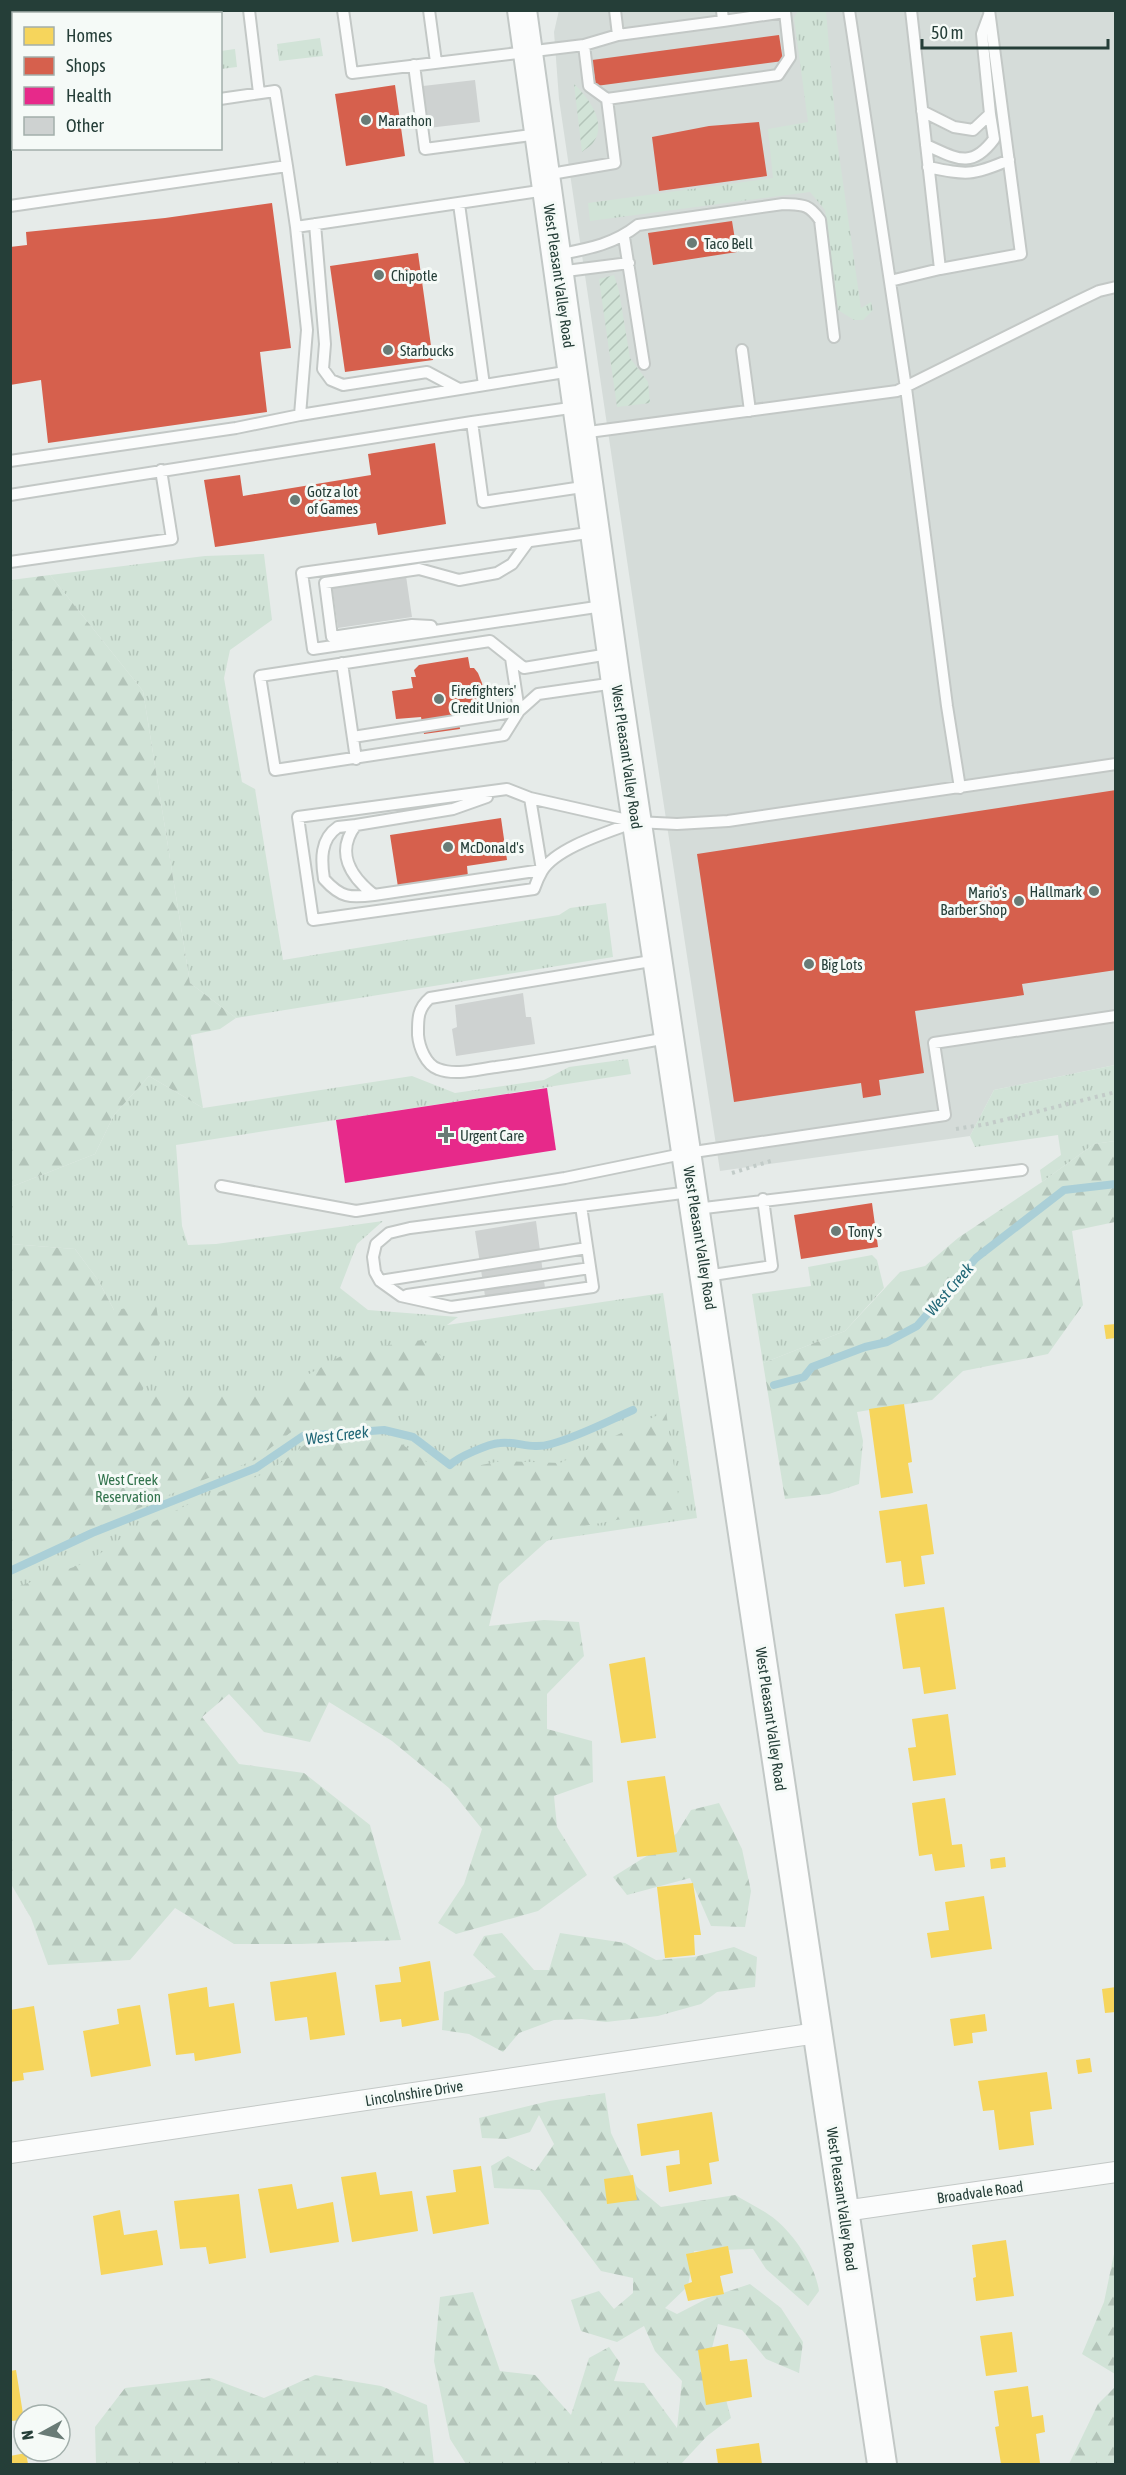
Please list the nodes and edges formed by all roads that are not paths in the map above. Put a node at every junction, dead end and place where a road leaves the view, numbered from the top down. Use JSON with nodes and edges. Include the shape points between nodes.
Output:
{"nodes":[{"id":1,"x":156,"y":10,"type":"edge"},
{"id":2,"x":249,"y":10,"type":"edge"},
{"id":3,"x":343,"y":10,"type":"edge"},
{"id":4,"x":429,"y":10,"type":"edge"},
{"id":5,"x":522,"y":10,"type":"edge"},
{"id":6,"x":615,"y":10,"type":"edge"},
{"id":7,"x":849,"y":10,"type":"edge"},
{"id":8,"x":910,"y":10,"type":"edge"},
{"id":9,"x":784,"y":11,"type":"edge"},
{"id":10,"x":134,"y":12,"type":"edge"},
{"id":11,"x":989,"y":12,"type":"edge"},
{"id":12,"x":722,"y":16,"type":"edge"},
{"id":13,"x":618,"y":35,"type":"junction"},
{"id":14,"x":584,"y":45,"type":"junction"},
{"id":15,"x":528,"y":52,"type":"junction"},
{"id":16,"x":436,"y":62,"type":"junction"},
{"id":17,"x":414,"y":64,"type":"junction"},
{"id":18,"x":259,"y":93,"type":"junction"},
{"id":19,"x":222,"y":99,"type":"edge"},
{"id":20,"x":607,"y":99,"type":"junction"},
{"id":21,"x":922,"y":111,"type":"junction"},
{"id":22,"x":990,"y":114,"type":"junction"},
{"id":23,"x":539,"y":134,"type":"junction"},
{"id":24,"x":926,"y":145,"type":"junction"},
{"id":25,"x":1009,"y":160,"type":"junction"},
{"id":26,"x":287,"y":166,"type":"junction"},
{"id":27,"x":928,"y":167,"type":"junction"},
{"id":28,"x":546,"y":182,"type":"junction"},
{"id":29,"x":459,"y":204,"type":"junction"},
{"id":30,"x":10,"y":206,"type":"edge"},
{"id":31,"x":315,"y":224,"type":"junction"},
{"id":32,"x":296,"y":227,"type":"junction"},
{"id":33,"x":624,"y":237,"type":"junction"},
{"id":34,"x":557,"y":263,"type":"junction"},
{"id":35,"x":629,"y":263,"type":"junction"},
{"id":36,"x":940,"y":269,"type":"junction"},
{"id":37,"x":890,"y":281,"type":"junction"},
{"id":38,"x":1116,"y":287,"type":"edge"},
{"id":39,"x":834,"y":337,"type":"dead end"},
{"id":40,"x":742,"y":350,"type":"dead end"},
{"id":41,"x":644,"y":364,"type":"dead end"},
{"id":42,"x":572,"y":371,"type":"junction"},
{"id":43,"x":484,"y":385,"type":"junction"},
{"id":44,"x":906,"y":388,"type":"junction"},
{"id":45,"x":459,"y":389,"type":"junction"},
{"id":46,"x":750,"y":411,"type":"junction"},
{"id":47,"x":300,"y":415,"type":"junction"},
{"id":48,"x":579,"y":420,"type":"junction"},
{"id":49,"x":472,"y":422,"type":"junction"},
{"id":50,"x":10,"y":462,"type":"edge"},
{"id":51,"x":161,"y":470,"type":"junction"},
{"id":52,"x":589,"y":486,"type":"junction"},
{"id":53,"x":10,"y":495,"type":"edge"},
{"id":54,"x":595,"y":532,"type":"junction"},
{"id":55,"x":528,"y":542,"type":"junction"},
{"id":56,"x":10,"y":562,"type":"edge"},
{"id":57,"x":605,"y":606,"type":"junction"},
{"id":58,"x":463,"y":626,"type":"junction"},
{"id":59,"x":612,"y":654,"type":"junction"},
{"id":60,"x":511,"y":658,"type":"junction"},
{"id":61,"x":342,"y":663,"type":"junction"},
{"id":62,"x":616,"y":683,"type":"junction"},
{"id":63,"x":519,"y":711,"type":"junction"},
{"id":64,"x":353,"y":737,"type":"junction"},
{"id":65,"x":356,"y":759,"type":"junction"},
{"id":66,"x":1116,"y":764,"type":"edge"},
{"id":67,"x":960,"y":788,"type":"junction"},
{"id":68,"x":507,"y":789,"type":"junction"},
{"id":69,"x":530,"y":798,"type":"junction"},
{"id":70,"x":636,"y":822,"type":"junction"},
{"id":71,"x":356,"y":825,"type":"junction"},
{"id":72,"x":543,"y":870,"type":"junction"},
{"id":73,"x":374,"y":895,"type":"junction"},
{"id":74,"x":658,"y":960,"type":"junction"},
{"id":75,"x":1116,"y":1016,"type":"edge"},
{"id":76,"x":669,"y":1038,"type":"junction"},
{"id":77,"x":687,"y":1153,"type":"junction"},
{"id":78,"x":1022,"y":1170,"type":"dead end"},
{"id":79,"x":221,"y":1186,"type":"dead end"},
{"id":80,"x":764,"y":1199,"type":"junction"},
{"id":81,"x":694,"y":1200,"type":"junction"},
{"id":82,"x":581,"y":1206,"type":"junction"},
{"id":83,"x":587,"y":1248,"type":"junction"},
{"id":84,"x":590,"y":1268,"type":"junction"},
{"id":85,"x":706,"y":1276,"type":"junction"},
{"id":86,"x":380,"y":1281,"type":"junction"},
{"id":87,"x":401,"y":1296,"type":"junction"},
{"id":88,"x":818,"y":2033,"type":"junction"},
{"id":89,"x":10,"y":2153,"type":"edge"},
{"id":90,"x":1116,"y":2172,"type":"edge"},
{"id":91,"x":844,"y":2211,"type":"junction"},
{"id":92,"x":882,"y":2464,"type":"edge"}],
"edges":[{"from":1,"to":10,"type":"main road"},
{"from":2,"to":18,"type":"lane"},
{"from":3,"to":17,"type":"lane","via":[[352,73]]},
{"from":4,"to":16,"type":"lane"},
{"from":5,"to":15,"type":"main road","name":"West Pleasant Valley Road"},
{"from":6,"to":13,"type":"lane"},
{"from":7,"to":37,"type":"lane"},
{"from":8,"to":21,"type":"lane"},
{"from":9,"to":12,"type":"lane"},
{"from":9,"to":20,"type":"lane","via":[[790,57],[778,75]]},
{"from":11,"to":22,"type":"lane","via":[[982,34]]},
{"from":11,"to":25,"type":"lane"},
{"from":12,"to":13,"type":"lane"},
{"from":13,"to":14,"type":"lane"},
{"from":14,"to":15,"type":"lane"},
{"from":14,"to":20,"type":"lane","via":[[589,86]]},
{"from":15,"to":16,"type":"lane"},
{"from":15,"to":23,"type":"main road","name":"West Pleasant Valley Road"},
{"from":16,"to":17,"type":"lane"},
{"from":17,"to":23,"type":"lane","via":[[425,149]]},
{"from":18,"to":19,"type":"lane"},
{"from":18,"to":26,"type":"lane","via":[[275,91]]},
{"from":20,"to":28,"type":"lane","via":[[615,162]]},
{"from":21,"to":22,"type":"lane","via":[[954,128],[973,129]]},
{"from":21,"to":24,"type":"lane"},
{"from":22,"to":24,"type":"lane","via":[[994,139],[983,154],[961,160]]},
{"from":23,"to":28,"type":"main road","name":"West Pleasant Valley Road"},
{"from":24,"to":27,"type":"lane"},
{"from":25,"to":27,"type":"lane","via":[[964,175]]},
{"from":25,"to":36,"type":"lane","via":[[1021,254]]},
{"from":26,"to":30,"type":"lane"},
{"from":26,"to":32,"type":"lane"},
{"from":27,"to":36,"type":"lane"},
{"from":28,"to":29,"type":"lane"},
{"from":28,"to":34,"type":"main road","name":"West Pleasant Valley Road"},
{"from":29,"to":31,"type":"lane"},
{"from":29,"to":43,"type":"lane"},
{"from":31,"to":32,"type":"lane"},
{"from":31,"to":45,"type":"lane","via":[[325,344],[323,369],[331,380],[343,385],[427,372]]},
{"from":32,"to":47,"type":"lane","via":[[307,330]]},
{"from":33,"to":34,"type":"lane"},
{"from":33,"to":35,"type":"lane"},
{"from":33,"to":39,"type":"lane","via":[[638,225],[783,204],[812,208],[820,220]]},
{"from":34,"to":35,"type":"lane"},
{"from":34,"to":42,"type":"main road","name":"West Pleasant Valley Road"},
{"from":35,"to":41,"type":"lane"},
{"from":36,"to":37,"type":"lane"},
{"from":37,"to":44,"type":"lane"},
{"from":38,"to":44,"type":"lane","via":[[1076,302]]},
{"from":40,"to":46,"type":"lane"},
{"from":42,"to":43,"type":"lane"},
{"from":42,"to":48,"type":"main road","name":"West Pleasant Valley Road"},
{"from":43,"to":45,"type":"lane"},
{"from":44,"to":46,"type":"lane"},
{"from":44,"to":67,"type":"lane"},
{"from":45,"to":47,"type":"lane"},
{"from":46,"to":48,"type":"lane"},
{"from":47,"to":50,"type":"lane"},
{"from":48,"to":49,"type":"lane"},
{"from":48,"to":52,"type":"main road","name":"West Pleasant Valley Road"},
{"from":49,"to":51,"type":"lane"},
{"from":49,"to":52,"type":"lane","via":[[483,502]]},
{"from":51,"to":53,"type":"lane"},
{"from":51,"to":56,"type":"lane","via":[[172,539]]},
{"from":52,"to":54,"type":"main road","name":"West Pleasant Valley Road"},
{"from":54,"to":55,"type":"lane"},
{"from":54,"to":57,"type":"main road","name":"West Pleasant Valley Road"},
{"from":55,"to":58,"type":"lane","via":[[512,564],[497,573],[459,580],[419,569],[325,583],[332,637],[412,625]]},
{"from":55,"to":58,"type":"lane","via":[[302,573],[314,649]]},
{"from":57,"to":58,"type":"lane"},
{"from":57,"to":59,"type":"main road","name":"West Pleasant Valley Road"},
{"from":59,"to":60,"type":"lane","via":[[524,668]]},
{"from":59,"to":62,"type":"main road","name":"West Pleasant Valley Road"},
{"from":60,"to":61,"type":"lane","via":[[490,641]]},
{"from":60,"to":63,"type":"lane"},
{"from":61,"to":64,"type":"lane"},
{"from":61,"to":65,"type":"lane","via":[[260,676],[275,770]]},
{"from":62,"to":63,"type":"lane","via":[[538,694]]},
{"from":62,"to":70,"type":"main road","name":"West Pleasant Valley Road"},
{"from":63,"to":64,"type":"lane"},
{"from":63,"to":65,"type":"lane","via":[[504,735]]},
{"from":64,"to":65,"type":"lane"},
{"from":66,"to":67,"type":"lane"},
{"from":67,"to":70,"type":"lane","via":[[728,821]]},
{"from":68,"to":69,"type":"lane"},
{"from":68,"to":71,"type":"lane","via":[[453,809]]},
{"from":68,"to":72,"type":"lane","via":[[298,817],[313,920],[534,889]]},
{"from":69,"to":70,"type":"lane"},
{"from":69,"to":72,"type":"lane"},
{"from":70,"to":72,"type":"lane","via":[[557,856]]},
{"from":70,"to":74,"type":"main road","name":"West Pleasant Valley Road"},
{"from":71,"to":73,"type":"lane","via":[[344,846],[345,856],[362,886]]},
{"from":71,"to":73,"type":"lane","via":[[339,827],[326,842],[321,855],[324,879],[343,896]]},
{"from":72,"to":73,"type":"lane"},
{"from":74,"to":76,"type":"main road","name":"West Pleasant Valley Road"},
{"from":74,"to":76,"type":"lane","via":[[430,998],[422,1004],[418,1016],[418,1040],[425,1059],[435,1069],[452,1073]]},
{"from":75,"to":77,"type":"lane","via":[[934,1043],[945,1115]]},
{"from":76,"to":77,"type":"main road","name":"West Pleasant Valley Road"},
{"from":77,"to":79,"type":"lane","via":[[565,1178],[356,1211]]},
{"from":77,"to":81,"type":"main road","name":"West Pleasant Valley Road"},
{"from":78,"to":80,"type":"lane"},
{"from":80,"to":81,"type":"lane"},
{"from":80,"to":85,"type":"lane","via":[[772,1266]]},
{"from":81,"to":82,"type":"lane"},
{"from":81,"to":85,"type":"main road","name":"West Pleasant Valley Road"},
{"from":82,"to":83,"type":"lane"},
{"from":82,"to":86,"type":"lane","via":[[389,1233],[376,1244],[373,1257]]},
{"from":83,"to":84,"type":"lane"},
{"from":83,"to":86,"type":"lane"},
{"from":84,"to":87,"type":"lane"},
{"from":84,"to":87,"type":"lane","via":[[593,1287],[451,1306]]},
{"from":85,"to":88,"type":"main road","name":"West Pleasant Valley Road"},
{"from":86,"to":87,"type":"lane"},
{"from":88,"to":89,"type":"street","name":"Lincolnshire Drive"},
{"from":88,"to":91,"type":"main road","name":"West Pleasant Valley Road"},
{"from":90,"to":91,"type":"street","name":"Broadvale Road"},
{"from":91,"to":92,"type":"main road","name":"West Pleasant Valley Road"}]}
